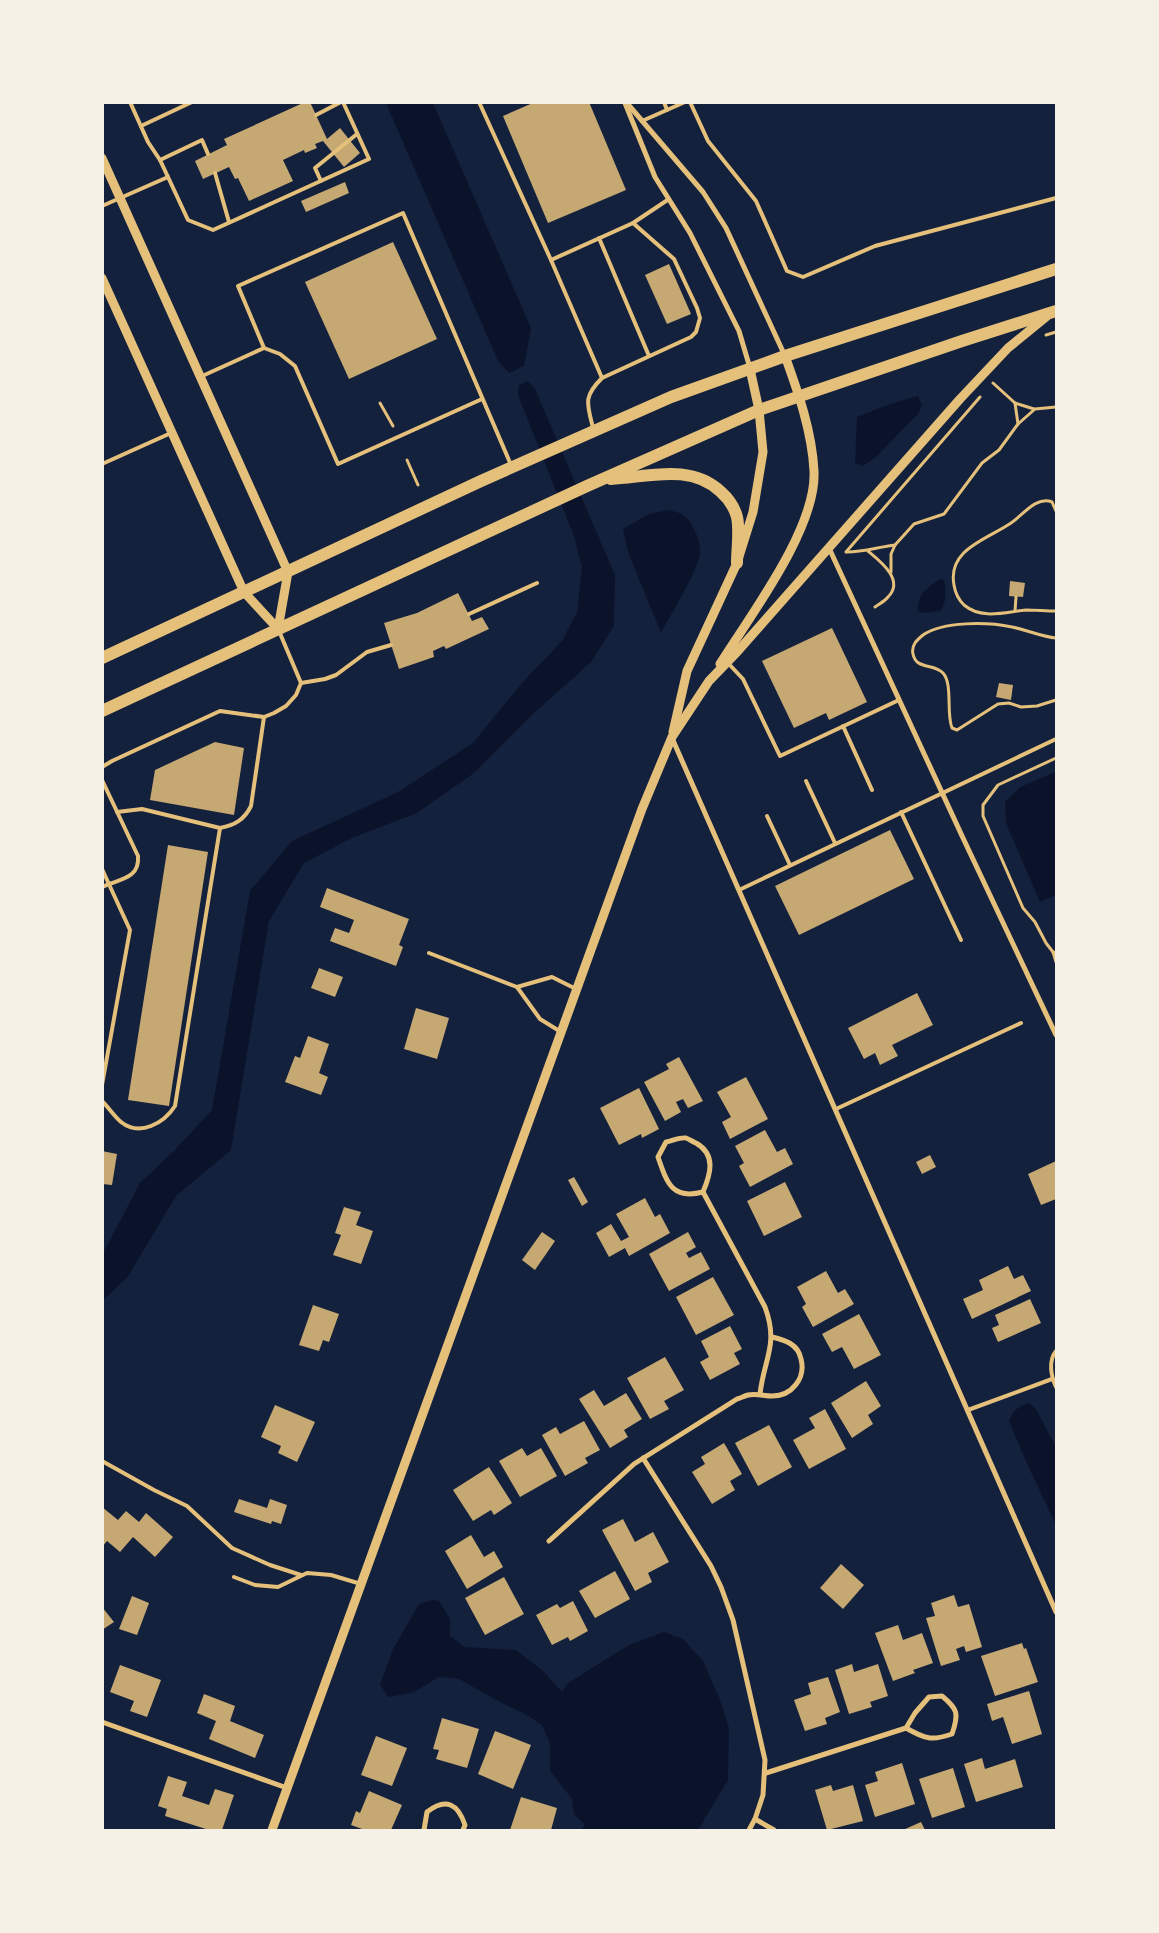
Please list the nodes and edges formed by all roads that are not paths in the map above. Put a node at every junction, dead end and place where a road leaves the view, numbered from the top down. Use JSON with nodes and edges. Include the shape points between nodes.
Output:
{"nodes":[{"id":1,"x":130,"y":102,"type":"edge"},
{"id":2,"x":192,"y":102,"type":"edge"},
{"id":3,"x":342,"y":102,"type":"edge"},
{"id":4,"x":479,"y":102,"type":"edge"},
{"id":5,"x":625,"y":102,"type":"edge"},
{"id":6,"x":664,"y":102,"type":"edge"},
{"id":7,"x":685,"y":102,"type":"edge"},
{"id":8,"x":690,"y":102,"type":"edge"},
{"id":9,"x":181,"y":105,"type":"edge"},
{"id":10,"x":667,"y":110,"type":"junction"},
{"id":11,"x":316,"y":115,"type":"dead end"},
{"id":12,"x":642,"y":121,"type":"junction"},
{"id":13,"x":141,"y":126,"type":"junction"},
{"id":14,"x":357,"y":134,"type":"junction"},
{"id":15,"x":208,"y":154,"type":"dead end"},
{"id":16,"x":102,"y":158,"type":"edge"},
{"id":17,"x":160,"y":160,"type":"junction"},
{"id":18,"x":215,"y":174,"type":"dead end"},
{"id":19,"x":168,"y":177,"type":"junction"},
{"id":20,"x":321,"y":181,"type":"junction"},
{"id":21,"x":120,"y":198,"type":"junction"},
{"id":22,"x":1056,"y":198,"type":"edge"},
{"id":23,"x":669,"y":199,"type":"junction"},
{"id":24,"x":102,"y":206,"type":"edge"},
{"id":25,"x":229,"y":222,"type":"junction"},
{"id":26,"x":633,"y":223,"type":"junction"},
{"id":27,"x":599,"y":238,"type":"junction"},
{"id":28,"x":551,"y":260,"type":"junction"},
{"id":29,"x":1056,"y":269,"type":"edge"},
{"id":30,"x":102,"y":278,"type":"edge"},
{"id":31,"x":1053,"y":312,"type":"edge"},
{"id":32,"x":264,"y":348,"type":"junction"},
{"id":33,"x":649,"y":356,"type":"junction"},
{"id":34,"x":785,"y":356,"type":"junction"},
{"id":35,"x":750,"y":369,"type":"junction"},
{"id":36,"x":200,"y":377,"type":"junction"},
{"id":37,"x":602,"y":378,"type":"junction"},
{"id":38,"x":800,"y":396,"type":"junction"},
{"id":39,"x":482,"y":399,"type":"junction"},
{"id":40,"x":759,"y":410,"type":"junction"},
{"id":41,"x":594,"y":430,"type":"junction"},
{"id":42,"x":172,"y":432,"type":"junction"},
{"id":43,"x":102,"y":464,"type":"edge"},
{"id":44,"x":512,"y":467,"type":"junction"},
{"id":45,"x":604,"y":479,"type":"junction"},
{"id":46,"x":829,"y":548,"type":"junction"},
{"id":47,"x":736,"y":563,"type":"junction"},
{"id":48,"x":288,"y":572,"type":"junction"},
{"id":49,"x":538,"y":582,"type":"dead end"},
{"id":50,"x":244,"y":592,"type":"junction"},
{"id":51,"x":468,"y":614,"type":"dead end"},
{"id":52,"x":278,"y":629,"type":"junction"},
{"id":53,"x":391,"y":645,"type":"dead end"},
{"id":54,"x":102,"y":658,"type":"edge"},
{"id":55,"x":728,"y":662,"type":"junction"},
{"id":56,"x":709,"y":681,"type":"junction"},
{"id":57,"x":301,"y":683,"type":"junction"},
{"id":58,"x":899,"y":700,"type":"junction"},
{"id":59,"x":102,"y":711,"type":"edge"},
{"id":60,"x":264,"y":717,"type":"junction"},
{"id":61,"x":843,"y":726,"type":"junction"},
{"id":62,"x":672,"y":737,"type":"junction"},
{"id":63,"x":1056,"y":740,"type":"edge"},
{"id":64,"x":102,"y":767,"type":"edge"},
{"id":65,"x":102,"y":780,"type":"edge"},
{"id":66,"x":806,"y":781,"type":"dead end"},
{"id":67,"x":872,"y":790,"type":"dead end"},
{"id":68,"x":942,"y":793,"type":"junction"},
{"id":69,"x":117,"y":812,"type":"junction"},
{"id":70,"x":902,"y":812,"type":"junction"},
{"id":71,"x":767,"y":816,"type":"dead end"},
{"id":72,"x":220,"y":828,"type":"junction"},
{"id":73,"x":836,"y":844,"type":"junction"},
{"id":74,"x":790,"y":865,"type":"junction"},
{"id":75,"x":102,"y":869,"type":"edge"},
{"id":76,"x":110,"y":884,"type":"junction"},
{"id":77,"x":102,"y":887,"type":"edge"},
{"id":78,"x":739,"y":890,"type":"junction"},
{"id":79,"x":961,"y":940,"type":"dead end"},
{"id":80,"x":429,"y":953,"type":"dead end"},
{"id":81,"x":517,"y":986,"type":"junction"},
{"id":82,"x":576,"y":989,"type":"junction"},
{"id":83,"x":1021,"y":1024,"type":"dead end"},
{"id":84,"x":561,"y":1032,"type":"junction"},
{"id":85,"x":1056,"y":1035,"type":"edge"},
{"id":86,"x":102,"y":1085,"type":"edge"},
{"id":87,"x":102,"y":1101,"type":"edge"},
{"id":88,"x":836,"y":1109,"type":"junction"},
{"id":89,"x":703,"y":1192,"type":"junction"},
{"id":90,"x":772,"y":1337,"type":"junction"},
{"id":91,"x":1056,"y":1351,"type":"edge"},
{"id":92,"x":1052,"y":1379,"type":"junction"},
{"id":93,"x":1056,"y":1387,"type":"edge"},
{"id":94,"x":760,"y":1394,"type":"junction"},
{"id":95,"x":968,"y":1410,"type":"junction"},
{"id":96,"x":644,"y":1458,"type":"junction"},
{"id":97,"x":102,"y":1461,"type":"edge"},
{"id":98,"x":549,"y":1541,"type":"dead end"},
{"id":99,"x":301,"y":1575,"type":"junction"},
{"id":100,"x":234,"y":1577,"type":"dead end"},
{"id":101,"x":361,"y":1584,"type":"junction"},
{"id":102,"x":1056,"y":1612,"type":"edge"},
{"id":103,"x":102,"y":1722,"type":"edge"},
{"id":104,"x":906,"y":1728,"type":"junction"},
{"id":105,"x":766,"y":1773,"type":"junction"},
{"id":106,"x":287,"y":1788,"type":"junction"},
{"id":107,"x":755,"y":1819,"type":"junction"},
{"id":108,"x":272,"y":1830,"type":"edge"},
{"id":109,"x":424,"y":1830,"type":"edge"},
{"id":110,"x":463,"y":1830,"type":"edge"},
{"id":111,"x":749,"y":1830,"type":"edge"},
{"id":112,"x":774,"y":1830,"type":"edge"}],
"edges":[{"from":1,"to":13,"type":"lane"},
{"from":2,"to":9,"type":"lane"},
{"from":3,"to":11,"type":"lane"},
{"from":3,"to":14,"type":"lane"},
{"from":4,"to":28,"type":"lane"},
{"from":5,"to":12,"type":"street"},
{"from":5,"to":23,"type":"street","via":[[655,178]]},
{"from":6,"to":10,"type":"lane"},
{"from":7,"to":10,"type":"lane"},
{"from":8,"to":22,"type":"lane","via":[[708,141],[756,201],[787,271],[803,277],[875,246]]},
{"from":9,"to":13,"type":"lane"},
{"from":10,"to":12,"type":"lane"},
{"from":12,"to":34,"type":"street","via":[[704,192],[726,228]]},
{"from":13,"to":17,"type":"lane"},
{"from":14,"to":20,"type":"lane","via":[[315,168]]},
{"from":14,"to":20,"type":"lane","via":[[369,159]]},
{"from":15,"to":17,"type":"lane","via":[[202,140]]},
{"from":16,"to":21,"type":"street"},
{"from":17,"to":19,"type":"lane"},
{"from":18,"to":25,"type":"lane"},
{"from":19,"to":21,"type":"lane"},
{"from":19,"to":25,"type":"lane","via":[[188,220],[213,230]]},
{"from":20,"to":25,"type":"lane"},
{"from":21,"to":24,"type":"lane"},
{"from":21,"to":36,"type":"street"},
{"from":23,"to":26,"type":"lane"},
{"from":23,"to":35,"type":"street","via":[[690,233],[739,331]]},
{"from":26,"to":27,"type":"lane"},
{"from":26,"to":33,"type":"lane","via":[[674,259],[700,318],[691,337]]},
{"from":27,"to":28,"type":"lane"},
{"from":27,"to":33,"type":"lane"},
{"from":28,"to":37,"type":"lane"},
{"from":29,"to":34,"type":"main road"},
{"from":30,"to":42,"type":"street"},
{"from":31,"to":38,"type":"main road"},
{"from":31,"to":46,"type":"street","via":[[988,368]]},
{"from":32,"to":36,"type":"lane"},
{"from":32,"to":39,"type":"lane","via":[[280,354],[295,366],[338,464]]},
{"from":32,"to":39,"type":"lane","via":[[238,286],[402,213]]},
{"from":33,"to":37,"type":"lane"},
{"from":34,"to":35,"type":"main road"},
{"from":34,"to":38,"type":"street"},
{"from":35,"to":40,"type":"street"},
{"from":35,"to":41,"type":"main road","via":[[671,397]]},
{"from":36,"to":48,"type":"street"},
{"from":37,"to":41,"type":"lane","via":[[590,392],[586,403]]},
{"from":38,"to":40,"type":"main road"},
{"from":38,"to":56,"type":"street","via":[[814,472],[804,521],[790,554]]},
{"from":39,"to":44,"type":"lane"},
{"from":40,"to":45,"type":"main road"},
{"from":40,"to":47,"type":"street","via":[[763,452],[753,512]]},
{"from":41,"to":44,"type":"main road"},
{"from":42,"to":43,"type":"lane"},
{"from":42,"to":50,"type":"street"},
{"from":44,"to":48,"type":"main road"},
{"from":45,"to":47,"type":"main road","via":[[672,474],[691,475],[708,481],[732,503],[738,518]]},
{"from":45,"to":52,"type":"main road"},
{"from":46,"to":55,"type":"street"},
{"from":46,"to":58,"type":"street"},
{"from":47,"to":62,"type":"street","via":[[687,671]]},
{"from":48,"to":50,"type":"main road"},
{"from":48,"to":52,"type":"street"},
{"from":49,"to":51,"type":"lane"},
{"from":50,"to":52,"type":"street"},
{"from":50,"to":54,"type":"main road"},
{"from":52,"to":57,"type":"lane"},
{"from":52,"to":59,"type":"main road"},
{"from":53,"to":57,"type":"lane","via":[[367,652],[325,680]]},
{"from":55,"to":56,"type":"street"},
{"from":55,"to":61,"type":"lane","via":[[743,679],[780,756]]},
{"from":56,"to":62,"type":"street"},
{"from":57,"to":60,"type":"lane","via":[[286,706]]},
{"from":58,"to":61,"type":"lane"},
{"from":58,"to":68,"type":"street"},
{"from":60,"to":64,"type":"lane","via":[[220,710]]},
{"from":60,"to":72,"type":"lane","via":[[251,806],[237,823]]},
{"from":61,"to":67,"type":"lane"},
{"from":62,"to":78,"type":"street"},
{"from":62,"to":82,"type":"street"},
{"from":63,"to":68,"type":"lane"},
{"from":65,"to":69,"type":"lane"},
{"from":66,"to":73,"type":"lane"},
{"from":68,"to":70,"type":"lane"},
{"from":68,"to":85,"type":"street"},
{"from":69,"to":72,"type":"lane","via":[[142,809]]},
{"from":69,"to":76,"type":"lane","via":[[138,856],[139,865],[129,876]]},
{"from":70,"to":73,"type":"lane"},
{"from":70,"to":79,"type":"lane"},
{"from":71,"to":74,"type":"lane"},
{"from":72,"to":87,"type":"lane","via":[[175,1106],[156,1125],[132,1127],[122,1123]]},
{"from":73,"to":74,"type":"lane"},
{"from":74,"to":78,"type":"lane"},
{"from":75,"to":76,"type":"lane"},
{"from":76,"to":77,"type":"lane"},
{"from":76,"to":86,"type":"lane","via":[[130,930]]},
{"from":78,"to":88,"type":"street"},
{"from":80,"to":81,"type":"lane"},
{"from":81,"to":82,"type":"lane","via":[[552,976]]},
{"from":81,"to":84,"type":"lane","via":[[540,1019]]},
{"from":82,"to":84,"type":"street"},
{"from":83,"to":88,"type":"lane"},
{"from":84,"to":101,"type":"street"},
{"from":88,"to":95,"type":"street"},
{"from":89,"to":89,"type":"street","via":[[710,1176],[711,1161],[707,1152],[685,1138],[666,1142],[658,1157],[666,1179],[677,1192],[690,1196]]},
{"from":89,"to":90,"type":"street","via":[[765,1306]]},
{"from":90,"to":94,"type":"street"},
{"from":90,"to":94,"type":"street","via":[[786,1340],[795,1347],[803,1368],[793,1389],[771,1396]]},
{"from":91,"to":92,"type":"lane"},
{"from":92,"to":93,"type":"lane"},
{"from":92,"to":95,"type":"lane"},
{"from":94,"to":96,"type":"street","via":[[737,1399]]},
{"from":95,"to":102,"type":"street"},
{"from":96,"to":98,"type":"street","via":[[624,1471]]},
{"from":96,"to":105,"type":"street","via":[[721,1587],[733,1620]]},
{"from":97,"to":99,"type":"lane","via":[[187,1506],[232,1548]]},
{"from":99,"to":100,"type":"lane","via":[[278,1587],[255,1585]]},
{"from":99,"to":101,"type":"lane","via":[[331,1575]]},
{"from":101,"to":106,"type":"street"},
{"from":103,"to":106,"type":"street"},
{"from":104,"to":104,"type":"street","via":[[914,1713],[929,1697],[942,1696],[954,1706],[957,1719],[952,1734],[936,1739],[920,1736]]},
{"from":104,"to":105,"type":"street"},
{"from":105,"to":107,"type":"street"},
{"from":106,"to":108,"type":"street"},
{"from":107,"to":111,"type":"street"},
{"from":107,"to":112,"type":"street"},
{"from":109,"to":110,"type":"street","via":[[428,1812],[436,1805],[450,1805],[460,1811],[465,1825]]}]}
